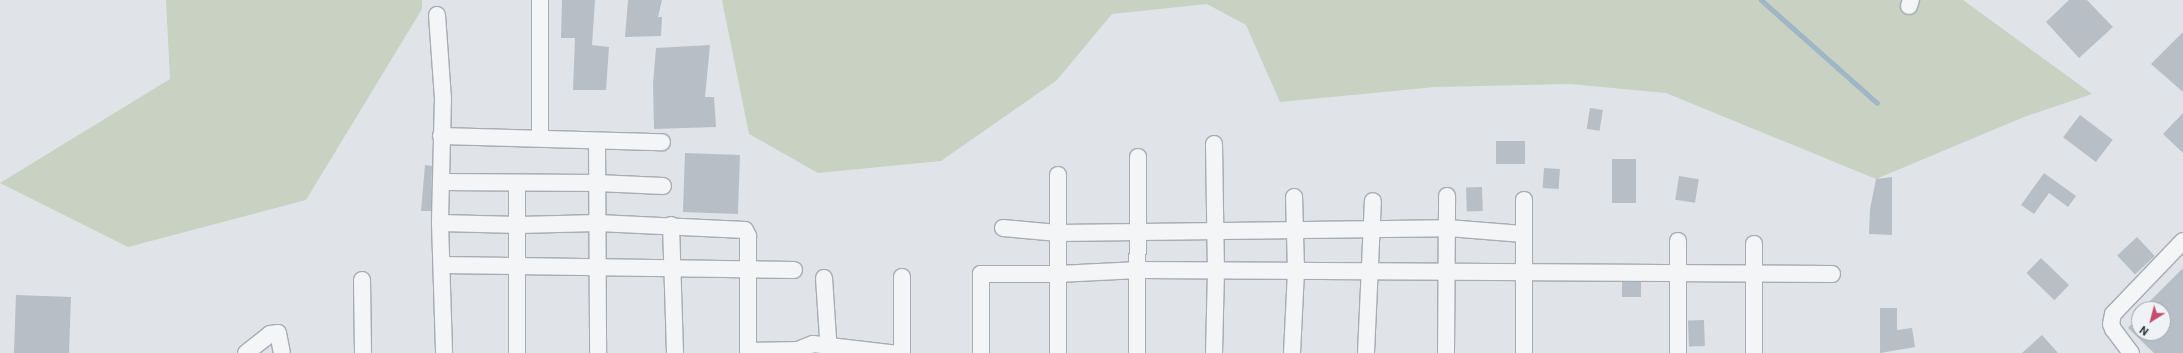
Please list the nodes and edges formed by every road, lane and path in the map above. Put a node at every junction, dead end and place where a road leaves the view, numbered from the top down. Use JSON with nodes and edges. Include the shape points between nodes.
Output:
{"nodes":[{"id":1,"x":540,"y":0,"type":"edge"},
{"id":2,"x":437,"y":15,"type":"dead end"},
{"id":3,"x":441,"y":136,"type":"junction"},
{"id":4,"x":540,"y":137,"type":"junction"},
{"id":5,"x":597,"y":141,"type":"junction"},
{"id":6,"x":662,"y":142,"type":"dead end"},
{"id":7,"x":1214,"y":144,"type":"dead end"},
{"id":8,"x":1138,"y":157,"type":"dead end"},
{"id":9,"x":1058,"y":175,"type":"dead end"},
{"id":10,"x":441,"y":182,"type":"junction"},
{"id":11,"x":597,"y":183,"type":"junction"},
{"id":12,"x":517,"y":184,"type":"junction"},
{"id":13,"x":663,"y":186,"type":"dead end"},
{"id":14,"x":1447,"y":196,"type":"dead end"},
{"id":15,"x":1294,"y":197,"type":"dead end"},
{"id":16,"x":1524,"y":200,"type":"dead end"},
{"id":17,"x":1373,"y":201,"type":"dead end"},
{"id":18,"x":440,"y":223,"type":"junction"},
{"id":19,"x":598,"y":223,"type":"junction"},
{"id":20,"x":519,"y":225,"type":"junction"},
{"id":21,"x":671,"y":225,"type":"junction"},
{"id":22,"x":1003,"y":228,"type":"dead end"},
{"id":23,"x":1447,"y":228,"type":"junction"},
{"id":24,"x":1216,"y":230,"type":"junction"},
{"id":25,"x":1295,"y":230,"type":"junction"},
{"id":26,"x":1371,"y":230,"type":"junction"},
{"id":27,"x":1139,"y":231,"type":"junction"},
{"id":28,"x":1058,"y":233,"type":"junction"},
{"id":29,"x":1523,"y":234,"type":"junction"},
{"id":30,"x":1678,"y":241,"type":"dead end"},
{"id":31,"x":2183,"y":242,"type":"edge"},
{"id":32,"x":1754,"y":244,"type":"dead end"},
{"id":33,"x":443,"y":265,"type":"junction"},
{"id":34,"x":518,"y":265,"type":"junction"},
{"id":35,"x":597,"y":267,"type":"junction"},
{"id":36,"x":673,"y":267,"type":"junction"},
{"id":37,"x":748,"y":268,"type":"junction"},
{"id":38,"x":794,"y":270,"type":"dead end"},
{"id":39,"x":1139,"y":270,"type":"junction"},
{"id":40,"x":1296,"y":271,"type":"junction"},
{"id":41,"x":1370,"y":271,"type":"junction"},
{"id":42,"x":1216,"y":272,"type":"junction"},
{"id":43,"x":1447,"y":273,"type":"junction"},
{"id":44,"x":1058,"y":274,"type":"junction"},
{"id":45,"x":1523,"y":274,"type":"junction"},
{"id":46,"x":1677,"y":274,"type":"junction"},
{"id":47,"x":1753,"y":274,"type":"junction"},
{"id":48,"x":1832,"y":274,"type":"dead end"},
{"id":49,"x":902,"y":277,"type":"dead end"},
{"id":50,"x":824,"y":278,"type":"dead end"},
{"id":51,"x":362,"y":280,"type":"dead end"},
{"id":52,"x":829,"y":350,"type":"edge"},
{"id":53,"x":748,"y":352,"type":"edge"},
{"id":54,"x":246,"y":353,"type":"edge"},
{"id":55,"x":282,"y":353,"type":"edge"},
{"id":56,"x":363,"y":353,"type":"edge"},
{"id":57,"x":444,"y":353,"type":"edge"},
{"id":58,"x":517,"y":353,"type":"edge"},
{"id":59,"x":598,"y":353,"type":"edge"},
{"id":60,"x":675,"y":353,"type":"edge"},
{"id":61,"x":891,"y":353,"type":"edge"},
{"id":62,"x":902,"y":353,"type":"edge"},
{"id":63,"x":981,"y":353,"type":"edge"},
{"id":64,"x":1058,"y":353,"type":"edge"},
{"id":65,"x":1137,"y":353,"type":"edge"},
{"id":66,"x":1214,"y":353,"type":"edge"},
{"id":67,"x":1292,"y":353,"type":"edge"},
{"id":68,"x":1366,"y":353,"type":"edge"},
{"id":69,"x":1446,"y":353,"type":"edge"},
{"id":70,"x":1524,"y":353,"type":"edge"},
{"id":71,"x":1678,"y":353,"type":"edge"},
{"id":72,"x":1754,"y":353,"type":"edge"},
{"id":73,"x":2132,"y":353,"type":"edge"}],
"edges":[{"from":1,"to":4,"type":"street"},
{"from":2,"to":3,"type":"street","via":[[443,98]]},
{"from":3,"to":4,"type":"street"},
{"from":3,"to":10,"type":"street"},
{"from":4,"to":5,"type":"street"},
{"from":5,"to":6,"type":"street"},
{"from":5,"to":11,"type":"street"},
{"from":7,"to":24,"type":"street"},
{"from":8,"to":27,"type":"street"},
{"from":9,"to":28,"type":"street"},
{"from":10,"to":12,"type":"street"},
{"from":10,"to":18,"type":"street"},
{"from":11,"to":12,"type":"street"},
{"from":11,"to":13,"type":"street"},
{"from":11,"to":19,"type":"street"},
{"from":12,"to":20,"type":"street"},
{"from":14,"to":23,"type":"street"},
{"from":15,"to":25,"type":"street"},
{"from":16,"to":29,"type":"street"},
{"from":17,"to":26,"type":"street"},
{"from":18,"to":20,"type":"street"},
{"from":18,"to":33,"type":"street"},
{"from":19,"to":20,"type":"street"},
{"from":19,"to":21,"type":"street"},
{"from":19,"to":35,"type":"street"},
{"from":20,"to":34,"type":"street"},
{"from":21,"to":36,"type":"street"},
{"from":21,"to":37,"type":"street","via":[[745,230],[748,236]]},
{"from":22,"to":28,"type":"street"},
{"from":23,"to":26,"type":"street"},
{"from":23,"to":29,"type":"street"},
{"from":23,"to":43,"type":"street"},
{"from":24,"to":25,"type":"street"},
{"from":24,"to":27,"type":"street"},
{"from":24,"to":42,"type":"street"},
{"from":25,"to":26,"type":"street"},
{"from":25,"to":40,"type":"street"},
{"from":26,"to":41,"type":"street"},
{"from":27,"to":28,"type":"street"},
{"from":27,"to":39,"type":"street"},
{"from":28,"to":44,"type":"street"},
{"from":29,"to":45,"type":"street"},
{"from":30,"to":46,"type":"street"},
{"from":31,"to":73,"type":"street","via":[[2114,314],[2111,324],[2113,330]]},
{"from":32,"to":47,"type":"street"},
{"from":33,"to":34,"type":"street"},
{"from":33,"to":57,"type":"street"},
{"from":34,"to":35,"type":"street"},
{"from":34,"to":58,"type":"street"},
{"from":35,"to":36,"type":"street"},
{"from":35,"to":59,"type":"street"},
{"from":36,"to":37,"type":"street"},
{"from":36,"to":60,"type":"street"},
{"from":37,"to":38,"type":"street"},
{"from":37,"to":53,"type":"street"},
{"from":39,"to":42,"type":"street"},
{"from":39,"to":44,"type":"street"},
{"from":39,"to":65,"type":"street"},
{"from":40,"to":41,"type":"street"},
{"from":40,"to":42,"type":"street"},
{"from":40,"to":67,"type":"street"},
{"from":41,"to":43,"type":"street"},
{"from":41,"to":68,"type":"street"},
{"from":42,"to":66,"type":"street"},
{"from":43,"to":45,"type":"street"},
{"from":43,"to":69,"type":"street"},
{"from":44,"to":63,"type":"street","via":[[981,274]]},
{"from":44,"to":64,"type":"street"},
{"from":45,"to":46,"type":"street"},
{"from":45,"to":70,"type":"street"},
{"from":46,"to":47,"type":"street"},
{"from":46,"to":71,"type":"street"},
{"from":47,"to":48,"type":"street"},
{"from":47,"to":72,"type":"street"},
{"from":49,"to":62,"type":"street"},
{"from":50,"to":52,"type":"street"},
{"from":51,"to":56,"type":"street"},
{"from":52,"to":53,"type":"street","via":[[813,344],[798,350]]},
{"from":52,"to":61,"type":"street"},
{"from":54,"to":55,"type":"street","via":[[270,334],[278,333]]}]}
